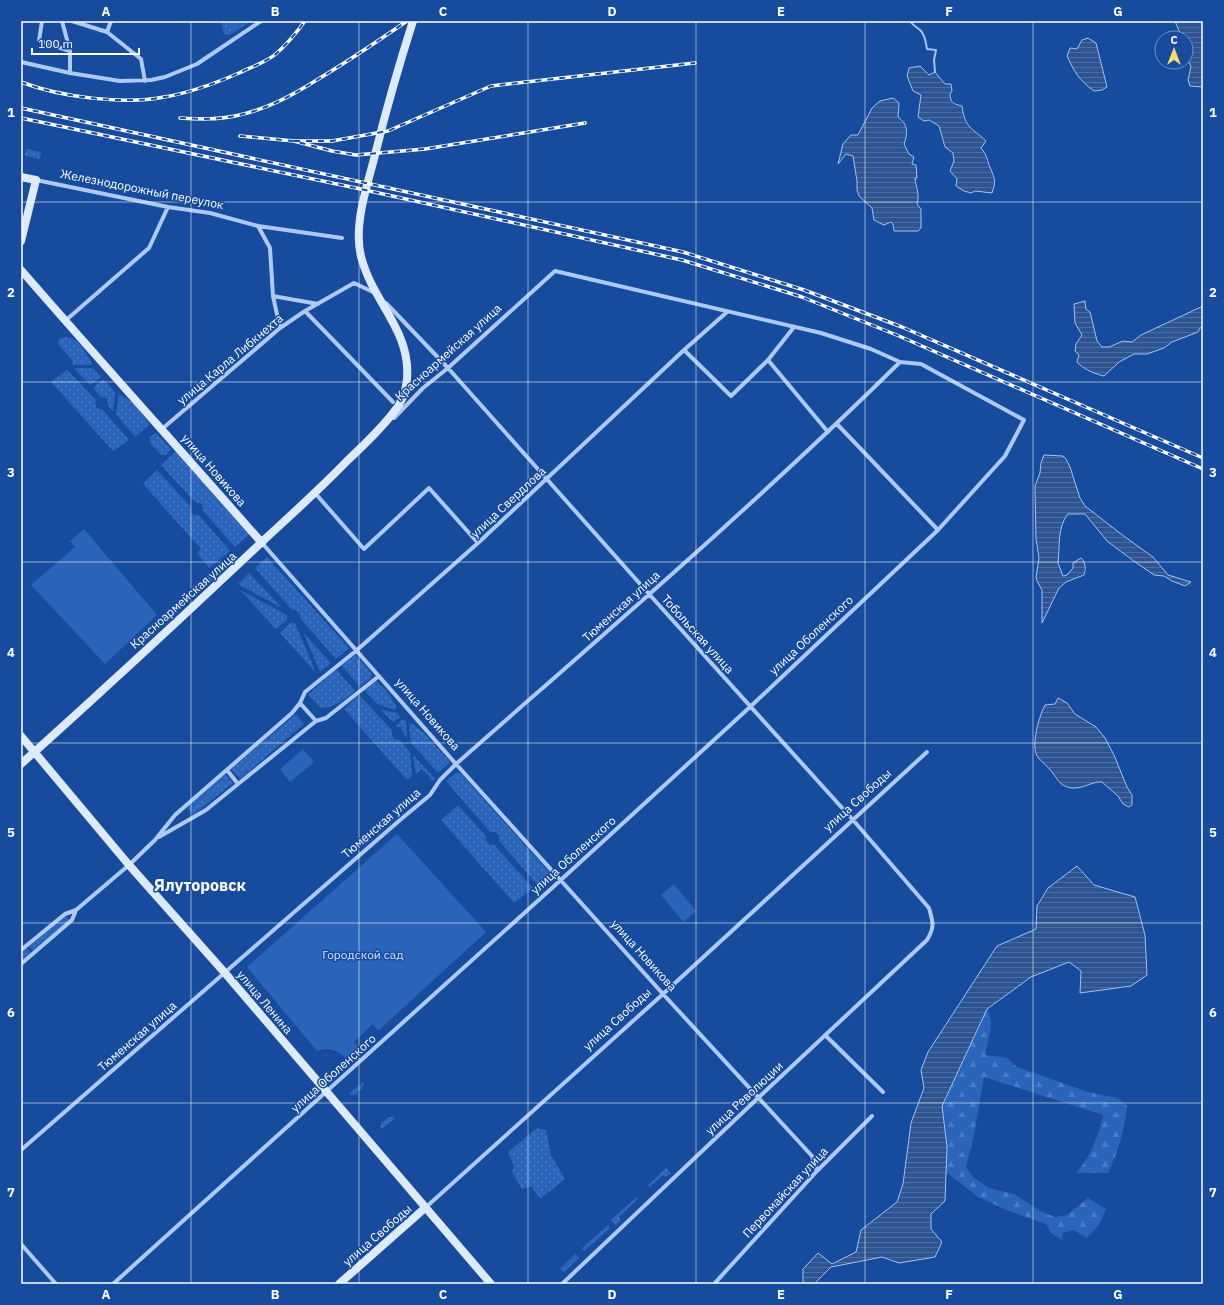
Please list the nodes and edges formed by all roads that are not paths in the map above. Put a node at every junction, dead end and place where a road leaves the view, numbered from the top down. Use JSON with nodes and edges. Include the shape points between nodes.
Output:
{"nodes":[{"id":1,"x":42,"y":21,"type":"edge"},
{"id":2,"x":62,"y":21,"type":"edge"},
{"id":3,"x":72,"y":21,"type":"edge"},
{"id":4,"x":111,"y":21,"type":"edge"},
{"id":5,"x":261,"y":21,"type":"edge"},
{"id":6,"x":413,"y":21,"type":"edge"},
{"id":7,"x":107,"y":32,"type":"junction"},
{"id":8,"x":70,"y":51,"type":"junction"},
{"id":9,"x":21,"y":62,"type":"edge"},
{"id":10,"x":70,"y":73,"type":"junction"},
{"id":11,"x":145,"y":81,"type":"junction"},
{"id":12,"x":21,"y":177,"type":"edge"},
{"id":13,"x":36,"y":180,"type":"junction"},
{"id":14,"x":168,"y":207,"type":"junction"},
{"id":15,"x":258,"y":226,"type":"junction"},
{"id":16,"x":342,"y":238,"type":"dead end"},
{"id":17,"x":21,"y":241,"type":"edge"},
{"id":18,"x":21,"y":270,"type":"edge"},
{"id":19,"x":354,"y":283,"type":"joint"},
{"id":20,"x":273,"y":296,"type":"junction"},
{"id":21,"x":318,"y":304,"type":"junction"},
{"id":22,"x":305,"y":311,"type":"junction"},
{"id":23,"x":727,"y":312,"type":"junction"},
{"id":24,"x":65,"y":321,"type":"junction"},
{"id":25,"x":794,"y":327,"type":"junction"},
{"id":26,"x":280,"y":328,"type":"junction"},
{"id":27,"x":684,"y":350,"type":"junction"},
{"id":28,"x":768,"y":360,"type":"junction"},
{"id":29,"x":900,"y":362,"type":"junction"},
{"id":30,"x":448,"y":368,"type":"junction"},
{"id":31,"x":393,"y":402,"type":"dead end"},
{"id":32,"x":837,"y":424,"type":"junction"},
{"id":33,"x":162,"y":429,"type":"junction"},
{"id":34,"x":828,"y":432,"type":"junction"},
{"id":35,"x":359,"y":450,"type":"junction"},
{"id":36,"x":547,"y":478,"type":"junction"},
{"id":37,"x":315,"y":494,"type":"junction"},
{"id":38,"x":938,"y":530,"type":"junction"},
{"id":39,"x":262,"y":542,"type":"junction"},
{"id":40,"x":478,"y":543,"type":"junction"},
{"id":41,"x":649,"y":594,"type":"junction"},
{"id":42,"x":357,"y":650,"type":"junction"},
{"id":43,"x":380,"y":676,"type":"junction"},
{"id":44,"x":300,"y":702,"type":"junction"},
{"id":45,"x":750,"y":707,"type":"junction"},
{"id":46,"x":316,"y":721,"type":"junction"},
{"id":47,"x":21,"y":736,"type":"edge"},
{"id":48,"x":34,"y":752,"type":"junction"},
{"id":49,"x":927,"y":752,"type":"dead end"},
{"id":50,"x":21,"y":764,"type":"edge"},
{"id":51,"x":456,"y":764,"type":"junction"},
{"id":52,"x":227,"y":770,"type":"junction"},
{"id":53,"x":238,"y":784,"type":"junction"},
{"id":54,"x":853,"y":820,"type":"junction"},
{"id":55,"x":155,"y":840,"type":"junction"},
{"id":56,"x":129,"y":864,"type":"junction"},
{"id":57,"x":561,"y":879,"type":"junction"},
{"id":58,"x":76,"y":910,"type":"junction"},
{"id":59,"x":933,"y":923,"type":"joint"},
{"id":60,"x":27,"y":945,"type":"junction"},
{"id":61,"x":21,"y":950,"type":"edge"},
{"id":62,"x":34,"y":953,"type":"junction"},
{"id":63,"x":21,"y":964,"type":"edge"},
{"id":64,"x":225,"y":973,"type":"junction"},
{"id":65,"x":663,"y":994,"type":"junction"},
{"id":66,"x":825,"y":1035,"type":"junction"},
{"id":67,"x":326,"y":1092,"type":"junction"},
{"id":68,"x":883,"y":1092,"type":"dead end"},
{"id":69,"x":758,"y":1098,"type":"junction"},
{"id":70,"x":872,"y":1116,"type":"dead end"},
{"id":71,"x":21,"y":1150,"type":"edge"},
{"id":72,"x":816,"y":1171,"type":"junction"},
{"id":73,"x":425,"y":1208,"type":"junction"},
{"id":74,"x":21,"y":1244,"type":"edge"},
{"id":75,"x":56,"y":1284,"type":"edge"},
{"id":76,"x":113,"y":1284,"type":"edge"},
{"id":77,"x":339,"y":1284,"type":"edge"},
{"id":78,"x":491,"y":1284,"type":"edge"},
{"id":79,"x":562,"y":1284,"type":"edge"},
{"id":80,"x":714,"y":1284,"type":"edge"}],
"edges":[{"from":1,"to":8,"type":"street","via":[[39,41]]},
{"from":2,"to":8,"type":"street"},
{"from":3,"to":7,"type":"street"},
{"from":4,"to":7,"type":"street"},
{"from":5,"to":11,"type":"street","via":[[197,64],[165,77]]},
{"from":6,"to":35,"type":"main road","name":"Красноармейская улица","via":[[381,130],[358,235],[361,259],[370,283],[391,316],[404,344],[408,365],[407,382],[404,394],[393,414]]},
{"from":7,"to":11,"type":"street","via":[[141,59]]},
{"from":8,"to":10,"type":"street"},
{"from":9,"to":10,"type":"street"},
{"from":10,"to":11,"type":"street","via":[[120,81]]},
{"from":12,"to":13,"type":"main road","name":"Железнодорожный переулок"},
{"from":13,"to":14,"type":"street","name":"Железнодорожный переулок"},
{"from":13,"to":17,"type":"main road"},
{"from":14,"to":15,"type":"street","name":"Железнодорожный переулок","via":[[210,213]]},
{"from":14,"to":24,"type":"street","via":[[149,248]]},
{"from":15,"to":16,"type":"street","name":"Железнодорожный переулок"},
{"from":15,"to":20,"type":"street","via":[[270,248]]},
{"from":18,"to":24,"type":"main road","name":"улица Новикова"},
{"from":19,"to":21,"type":"street","name":"улица Карла Либкнехта"},
{"from":19,"to":30,"type":"street","name":"Тобольская улица","via":[[376,294]]},
{"from":20,"to":21,"type":"street"},
{"from":20,"to":26,"type":"street"},
{"from":21,"to":22,"type":"street","name":"улица Карла Либкнехта"},
{"from":22,"to":26,"type":"street","name":"улица Карла Либкнехта"},
{"from":22,"to":31,"type":"street"},
{"from":23,"to":25,"type":"street"},
{"from":23,"to":27,"type":"street","name":"улица Свердлова"},
{"from":23,"to":30,"type":"street","name":"Красноармейская улица","via":[[555,271]]},
{"from":24,"to":33,"type":"main road","name":"улица Новикова"},
{"from":25,"to":28,"type":"street"},
{"from":25,"to":29,"type":"street","via":[[871,349]]},
{"from":26,"to":33,"type":"street","name":"улица Карла Либкнехта"},
{"from":27,"to":28,"type":"street","via":[[731,396]]},
{"from":27,"to":36,"type":"street","name":"улица Свердлова"},
{"from":28,"to":34,"type":"street"},
{"from":29,"to":32,"type":"street","name":"Тюменская улица"},
{"from":29,"to":38,"type":"street","name":"улица Оболенского","via":[[921,364],[1024,420],[1005,456]]},
{"from":30,"to":35,"type":"street","name":"Красноармейская улица","via":[[422,388],[366,446]]},
{"from":30,"to":36,"type":"street","name":"Тобольская улица"},
{"from":32,"to":34,"type":"street","name":"Тюменская улица"},
{"from":32,"to":38,"type":"street"},
{"from":33,"to":39,"type":"main road","name":"улица Новикова"},
{"from":34,"to":41,"type":"street","name":"Тюменская улица"},
{"from":35,"to":37,"type":"main road","name":"Красноармейская улица"},
{"from":36,"to":40,"type":"street","name":"улица Свердлова"},
{"from":36,"to":41,"type":"street","name":"Тобольская улица"},
{"from":37,"to":39,"type":"main road","name":"Красноармейская улица"},
{"from":37,"to":40,"type":"street","via":[[364,549],[429,488]]},
{"from":38,"to":45,"type":"street","name":"улица Оболенского"},
{"from":39,"to":42,"type":"street","name":"улица Новикова"},
{"from":39,"to":48,"type":"main road","name":"Красноармейская улица"},
{"from":40,"to":42,"type":"street","name":"улица Свердлова"},
{"from":41,"to":45,"type":"street","name":"Тобольская улица"},
{"from":41,"to":51,"type":"street","name":"Тюменская улица"},
{"from":42,"to":43,"type":"street","name":"улица Новикова"},
{"from":42,"to":44,"type":"street","name":"улица Свердлова","via":[[305,692]]},
{"from":43,"to":46,"type":"street","name":"улица Свердлова","via":[[326,718]]},
{"from":43,"to":51,"type":"street","name":"улица Новикова"},
{"from":44,"to":46,"type":"street"},
{"from":44,"to":52,"type":"street","name":"улица Свердлова","via":[[292,713]]},
{"from":45,"to":54,"type":"street","name":"Тобольская улица"},
{"from":45,"to":57,"type":"street","name":"улица Оболенского"},
{"from":46,"to":53,"type":"street","name":"улица Свердлова"},
{"from":47,"to":48,"type":"main road","name":"улица Ленина"},
{"from":48,"to":50,"type":"main road","name":"Красноармейская улица"},
{"from":48,"to":56,"type":"main road","name":"улица Ленина"},
{"from":49,"to":54,"type":"street","name":"улица Свободы"},
{"from":51,"to":57,"type":"street","name":"улица Новикова"},
{"from":51,"to":64,"type":"street","name":"Тюменская улица","via":[[430,795]]},
{"from":52,"to":53,"type":"street"},
{"from":52,"to":55,"type":"street","name":"улица Свердлова","via":[[175,816]]},
{"from":53,"to":55,"type":"street","name":"улица Свердлова","via":[[206,810]]},
{"from":54,"to":59,"type":"street","name":"Тобольская улица","via":[[929,908]]},
{"from":54,"to":65,"type":"street","name":"улица Свободы"},
{"from":55,"to":56,"type":"street","name":"улица Свердлова"},
{"from":56,"to":58,"type":"street","name":"улица Свердлова"},
{"from":56,"to":64,"type":"main road","name":"улица Ленина"},
{"from":57,"to":65,"type":"street","name":"улица Новикова"},
{"from":57,"to":67,"type":"street","name":"улица Оболенского"},
{"from":58,"to":60,"type":"street","name":"улица Свердлова","via":[[65,914]]},
{"from":58,"to":62,"type":"street","name":"улица Свердлова","via":[[72,920]]},
{"from":59,"to":66,"type":"street","name":"улица Революции","via":[[926,940]]},
{"from":60,"to":61,"type":"street","name":"улица Свердлова"},
{"from":60,"to":62,"type":"street"},
{"from":62,"to":63,"type":"street","name":"улица Свердлова"},
{"from":64,"to":67,"type":"main road","name":"улица Ленина"},
{"from":64,"to":71,"type":"street","name":"Тюменская улица"},
{"from":65,"to":69,"type":"street","name":"улица Новикова"},
{"from":65,"to":73,"type":"street","name":"улица Свободы"},
{"from":66,"to":68,"type":"street"},
{"from":66,"to":69,"type":"street","name":"улица Революции"},
{"from":67,"to":73,"type":"main road","name":"улица Ленина"},
{"from":67,"to":76,"type":"street","name":"улица Оболенского"},
{"from":69,"to":72,"type":"street","name":"улица Новикова","via":[[812,1156]]},
{"from":69,"to":79,"type":"street","name":"улица Революции"},
{"from":70,"to":72,"type":"street","name":"Первомайская улица"},
{"from":72,"to":80,"type":"street","name":"Первомайская улица"},
{"from":73,"to":77,"type":"main road","name":"улица Свободы"},
{"from":73,"to":78,"type":"main road","name":"улица Ленина"},
{"from":74,"to":75,"type":"street"}]}
